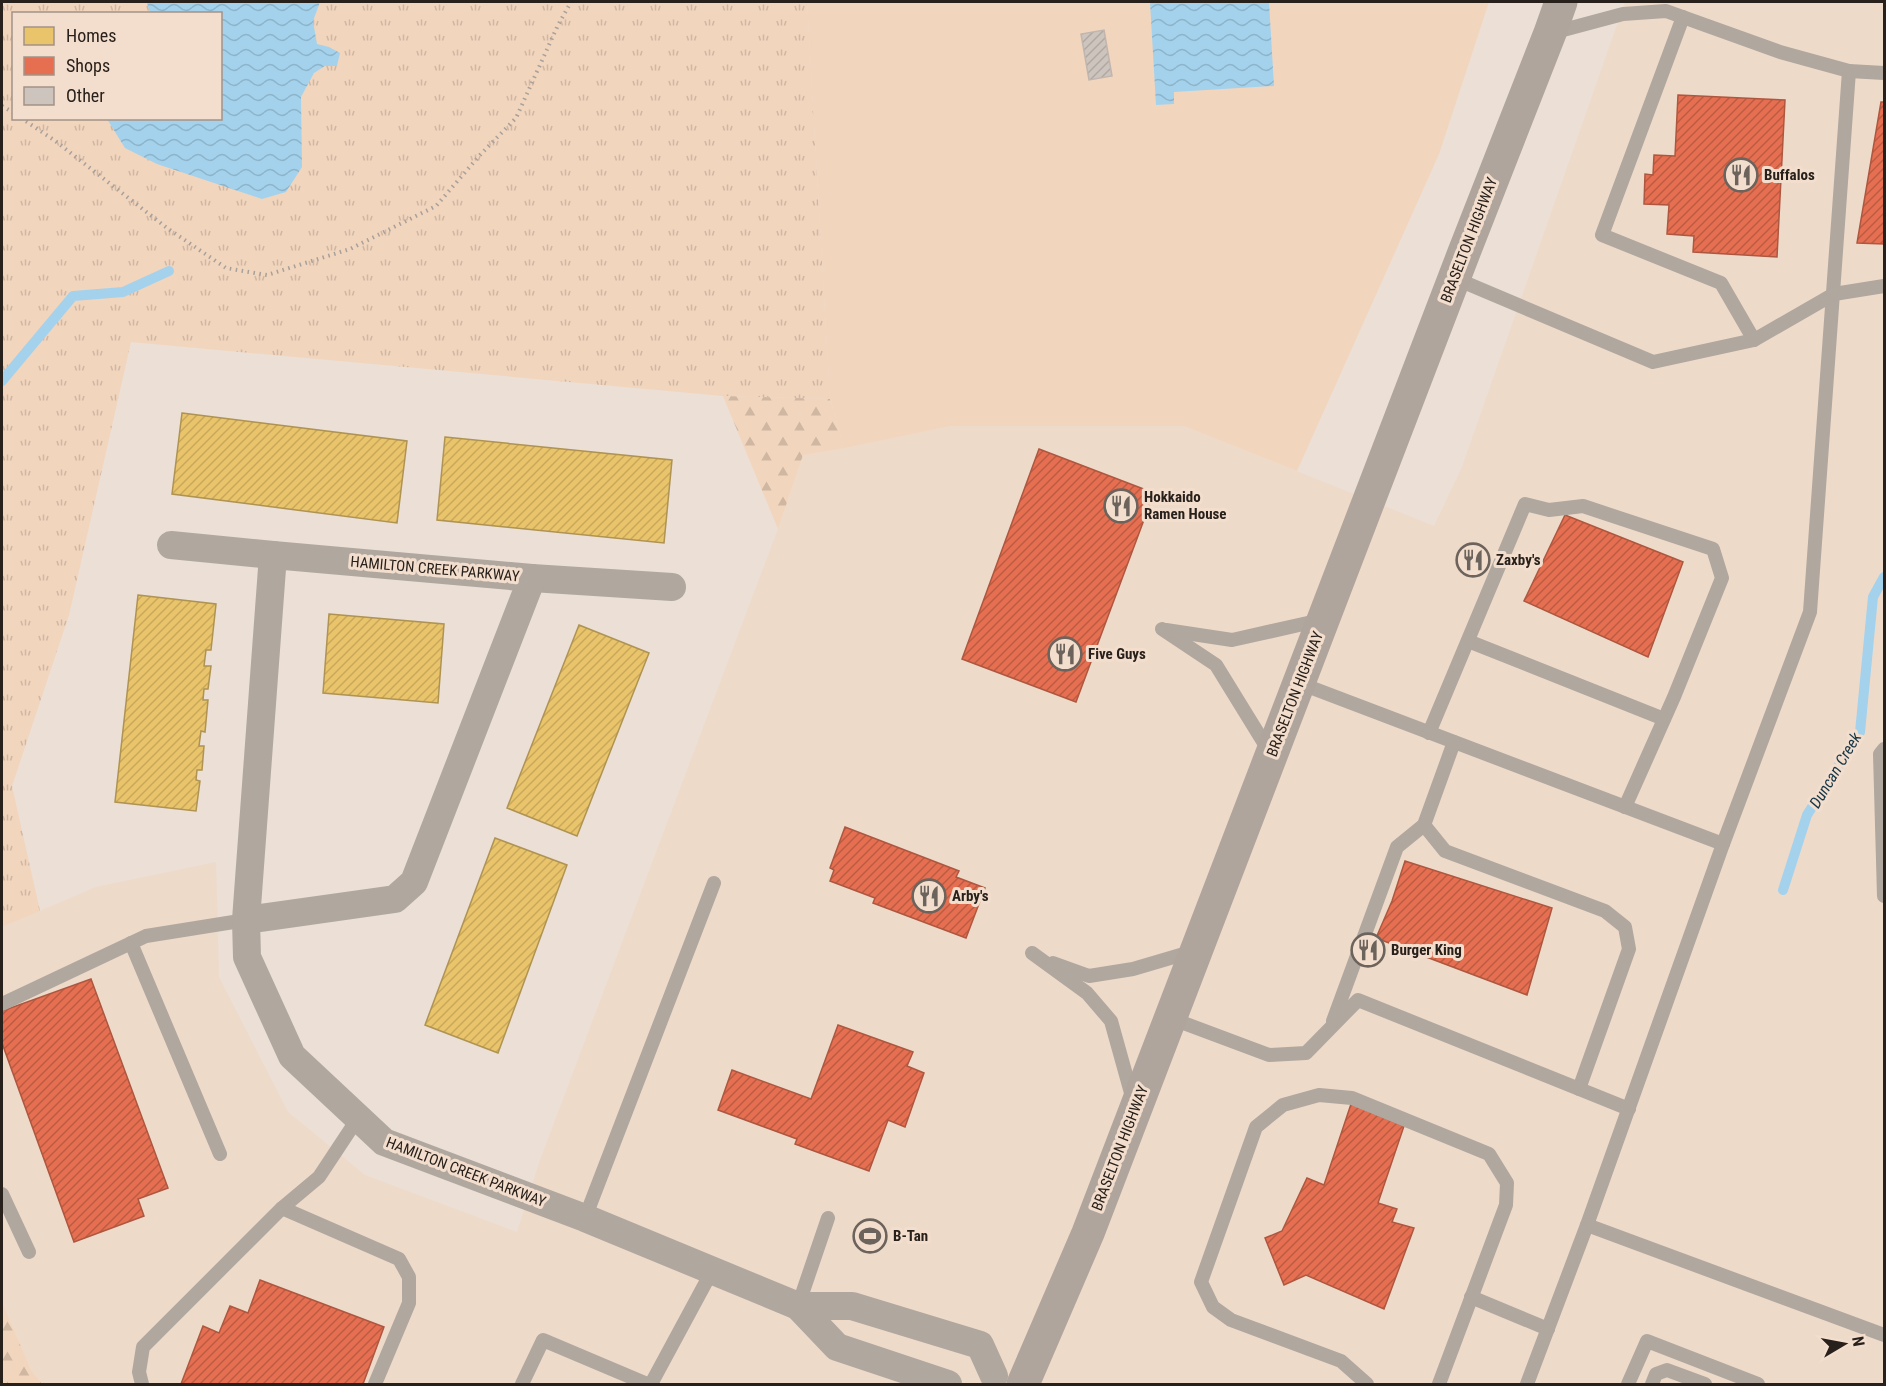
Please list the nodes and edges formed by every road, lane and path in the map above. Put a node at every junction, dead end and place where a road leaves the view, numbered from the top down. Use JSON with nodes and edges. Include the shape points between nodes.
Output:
{"nodes":[{"id":1,"x":571,"y":2,"type":"edge"},
{"id":2,"x":1561,"y":2,"type":"edge"},
{"id":3,"x":1661,"y":6,"type":"edge"},
{"id":4,"x":1683,"y":17,"type":"junction"},
{"id":5,"x":1550,"y":33,"type":"junction"},
{"id":6,"x":1849,"y":71,"type":"junction"},
{"id":7,"x":1884,"y":74,"type":"edge"},
{"id":8,"x":24,"y":120,"type":"edge"},
{"id":9,"x":1454,"y":278,"type":"junction"},
{"id":10,"x":1884,"y":286,"type":"edge"},
{"id":11,"x":1834,"y":294,"type":"junction"},
{"id":12,"x":1754,"y":340,"type":"junction"},
{"id":13,"x":171,"y":545,"type":"dead end"},
{"id":14,"x":273,"y":555,"type":"junction"},
{"id":15,"x":532,"y":578,"type":"junction"},
{"id":16,"x":672,"y":587,"type":"dead end"},
{"id":17,"x":1323,"y":620,"type":"junction"},
{"id":18,"x":1468,"y":641,"type":"junction"},
{"id":19,"x":1299,"y":683,"type":"junction"},
{"id":20,"x":1664,"y":719,"type":"junction"},
{"id":21,"x":1429,"y":733,"type":"junction"},
{"id":22,"x":1454,"y":742,"type":"junction"},
{"id":23,"x":1884,"y":749,"type":"edge"},
{"id":24,"x":1271,"y":754,"type":"junction"},
{"id":25,"x":1625,"y":807,"type":"junction"},
{"id":26,"x":1424,"y":825,"type":"junction"},
{"id":27,"x":1723,"y":844,"type":"junction"},
{"id":28,"x":714,"y":883,"type":"dead end"},
{"id":29,"x":1884,"y":896,"type":"edge"},
{"id":30,"x":246,"y":920,"type":"junction"},
{"id":31,"x":131,"y":943,"type":"junction"},
{"id":32,"x":1196,"y":951,"type":"junction"},
{"id":33,"x":2,"y":1004,"type":"edge"},
{"id":34,"x":1170,"y":1018,"type":"junction"},
{"id":35,"x":1331,"y":1027,"type":"junction"},
{"id":36,"x":1579,"y":1089,"type":"junction"},
{"id":37,"x":1135,"y":1109,"type":"junction"},
{"id":38,"x":1629,"y":1109,"type":"junction"},
{"id":39,"x":358,"y":1118,"type":"junction"},
{"id":40,"x":220,"y":1154,"type":"dead end"},
{"id":41,"x":2,"y":1194,"type":"edge"},
{"id":42,"x":282,"y":1208,"type":"junction"},
{"id":43,"x":585,"y":1218,"type":"junction"},
{"id":44,"x":828,"y":1218,"type":"dead end"},
{"id":45,"x":1587,"y":1225,"type":"junction"},
{"id":46,"x":29,"y":1252,"type":"dead end"},
{"id":47,"x":712,"y":1272,"type":"junction"},
{"id":48,"x":1471,"y":1297,"type":"junction"},
{"id":49,"x":798,"y":1306,"type":"junction"},
{"id":50,"x":1548,"y":1329,"type":"junction"},
{"id":51,"x":1884,"y":1335,"type":"edge"},
{"id":52,"x":1008,"y":1383,"type":"edge"},
{"id":53,"x":142,"y":1384,"type":"edge"},
{"id":54,"x":375,"y":1384,"type":"edge"},
{"id":55,"x":522,"y":1384,"type":"edge"},
{"id":56,"x":649,"y":1384,"type":"edge"},
{"id":57,"x":948,"y":1384,"type":"edge"},
{"id":58,"x":1367,"y":1384,"type":"edge"},
{"id":59,"x":1439,"y":1384,"type":"edge"},
{"id":60,"x":1527,"y":1384,"type":"edge"},
{"id":61,"x":1628,"y":1384,"type":"edge"},
{"id":62,"x":1652,"y":1384,"type":"edge"},
{"id":63,"x":1705,"y":1384,"type":"edge"},
{"id":64,"x":1758,"y":1384,"type":"edge"}],
"edges":[{"from":1,"to":8,"type":"path","via":[[516,118],[436,206],[350,249],[267,275],[226,268]]},
{"from":2,"to":5,"type":"main road","name":"BRASELTON HIGHWAY"},
{"from":3,"to":4,"type":"lane"},
{"from":3,"to":5,"type":"lane"},
{"from":4,"to":6,"type":"lane","via":[[1780,52]]},
{"from":4,"to":12,"type":"lane","via":[[1602,235],[1722,283]]},
{"from":5,"to":9,"type":"main road","name":"BRASELTON HIGHWAY"},
{"from":6,"to":7,"type":"lane"},
{"from":6,"to":11,"type":"lane"},
{"from":9,"to":12,"type":"lane","via":[[1653,362]]},
{"from":9,"to":17,"type":"main road","name":"BRASELTON HIGHWAY"},
{"from":10,"to":11,"type":"lane"},
{"from":11,"to":12,"type":"lane"},
{"from":11,"to":27,"type":"lane","via":[[1810,612]]},
{"from":13,"to":14,"type":"street"},
{"from":14,"to":15,"type":"street","name":"HAMILTON CREEK PARKWAY"},
{"from":14,"to":30,"type":"street","name":"HAMILTON CREEK PARKWAY"},
{"from":15,"to":16,"type":"street"},
{"from":15,"to":30,"type":"street","name":"HAMILTON CREEK PARKWAY","via":[[414,882],[395,899]]},
{"from":17,"to":19,"type":"main road","name":"BRASELTON HIGHWAY"},
{"from":17,"to":24,"type":"lane","via":[[1232,640],[1162,629],[1216,666]]},
{"from":18,"to":20,"type":"lane"},
{"from":18,"to":20,"type":"lane","via":[[1525,504],[1549,510],[1583,506],[1713,549],[1722,578]]},
{"from":18,"to":21,"type":"lane"},
{"from":19,"to":21,"type":"lane"},
{"from":19,"to":24,"type":"main road","name":"BRASELTON HIGHWAY"},
{"from":20,"to":25,"type":"lane"},
{"from":21,"to":22,"type":"lane"},
{"from":22,"to":25,"type":"lane"},
{"from":22,"to":26,"type":"lane"},
{"from":23,"to":29,"type":"lane","via":[[1880,754]]},
{"from":24,"to":32,"type":"main road","name":"BRASELTON HIGHWAY"},
{"from":25,"to":27,"type":"lane"},
{"from":26,"to":35,"type":"lane","via":[[1397,847]]},
{"from":26,"to":36,"type":"lane","via":[[1445,850],[1605,911],[1626,927],[1629,949]]},
{"from":27,"to":38,"type":"lane"},
{"from":28,"to":43,"type":"lane"},
{"from":30,"to":31,"type":"lane","via":[[147,936]]},
{"from":30,"to":39,"type":"street","name":"HAMILTON CREEK PARKWAY","via":[[247,957],[292,1056]]},
{"from":31,"to":33,"type":"lane"},
{"from":31,"to":40,"type":"lane"},
{"from":32,"to":34,"type":"main road","name":"BRASELTON HIGHWAY"},
{"from":32,"to":37,"type":"lane","via":[[1133,969],[1089,976],[1032,953],[1088,993],[1111,1021]]},
{"from":34,"to":35,"type":"lane","via":[[1269,1054],[1306,1053]]},
{"from":34,"to":37,"type":"main road","name":"BRASELTON HIGHWAY"},
{"from":35,"to":36,"type":"lane","via":[[1358,1000]]},
{"from":36,"to":38,"type":"lane"},
{"from":37,"to":52,"type":"main road","name":"BRASELTON HIGHWAY","via":[[1088,1233]]},
{"from":38,"to":45,"type":"lane"},
{"from":39,"to":42,"type":"lane","via":[[320,1177]]},
{"from":39,"to":43,"type":"street","name":"HAMILTON CREEK PARKWAY","via":[[384,1142]]},
{"from":41,"to":46,"type":"lane"},
{"from":42,"to":53,"type":"lane","via":[[143,1347],[139,1372]]},
{"from":42,"to":54,"type":"lane","via":[[399,1259],[409,1277],[410,1304]]},
{"from":43,"to":47,"type":"street","name":"HAMILTON CREEK PARKWAY"},
{"from":44,"to":49,"type":"lane"},
{"from":45,"to":50,"type":"lane"},
{"from":45,"to":51,"type":"lane"},
{"from":47,"to":49,"type":"street","name":"HAMILTON CREEK PARKWAY"},
{"from":47,"to":56,"type":"lane"},
{"from":48,"to":50,"type":"lane"},
{"from":48,"to":58,"type":"lane","via":[[1506,1205],[1507,1183],[1490,1154],[1352,1098],[1319,1095],[1283,1105],[1256,1127],[1201,1282],[1213,1307],[1231,1320],[1341,1361]]},
{"from":48,"to":59,"type":"lane"},
{"from":49,"to":52,"type":"street","name":"HAMILTON CREEK PARKWAY","via":[[852,1306],[980,1345]]},
{"from":49,"to":57,"type":"street","name":"HAMILTON CREEK PARKWAY","via":[[837,1347]]},
{"from":50,"to":60,"type":"lane"},
{"from":55,"to":56,"type":"lane","via":[[543,1340]]},
{"from":61,"to":64,"type":"lane","via":[[1647,1341]]},
{"from":62,"to":63,"type":"lane","via":[[1656,1374],[1667,1370]]}]}
